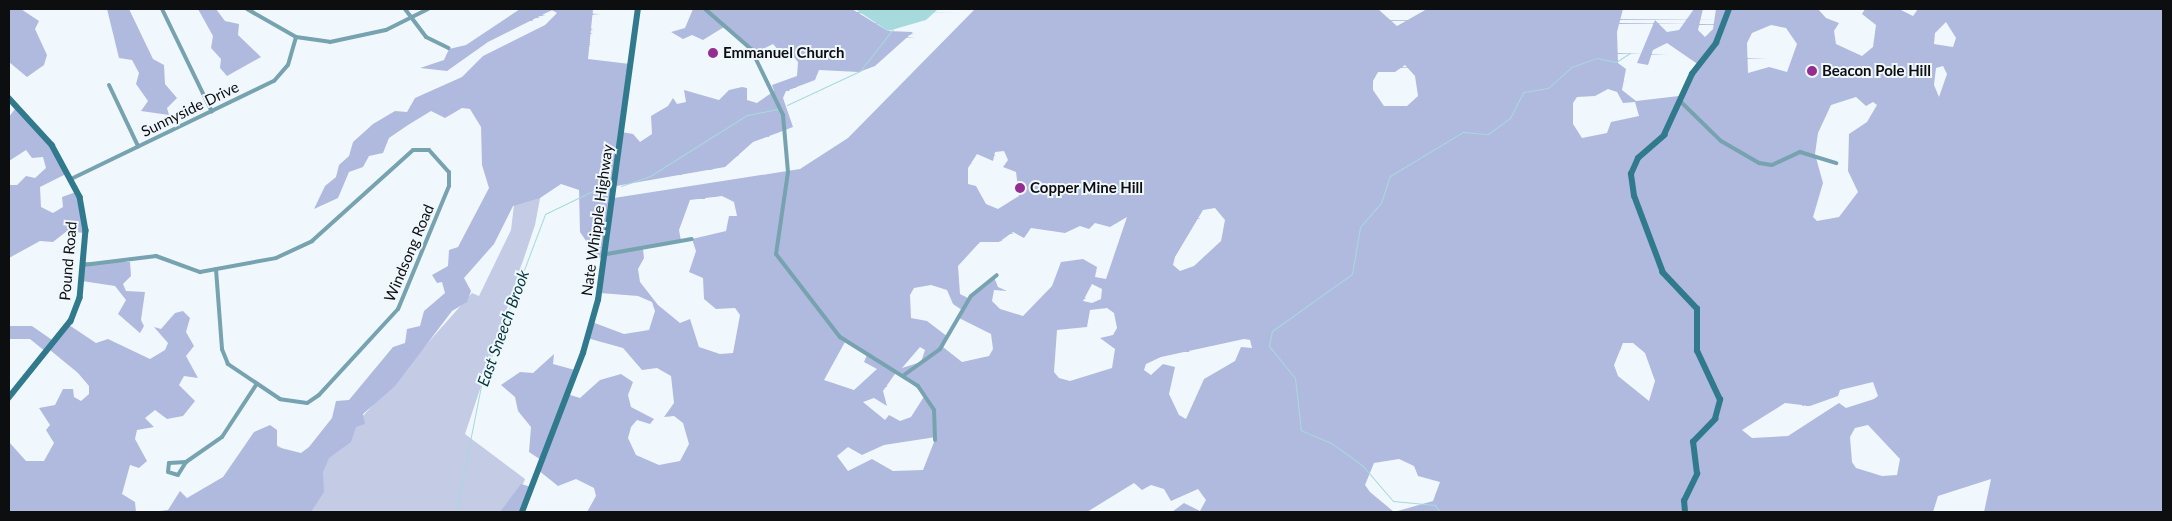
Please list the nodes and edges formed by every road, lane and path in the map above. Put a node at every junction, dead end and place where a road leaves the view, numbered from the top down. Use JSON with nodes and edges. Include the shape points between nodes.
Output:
{"nodes":[{"id":1,"x":162,"y":9,"type":"edge"},
{"id":2,"x":247,"y":9,"type":"edge"},
{"id":3,"x":405,"y":9,"type":"edge"},
{"id":4,"x":428,"y":9,"type":"edge"},
{"id":5,"x":638,"y":9,"type":"edge"},
{"id":6,"x":706,"y":9,"type":"edge"},
{"id":7,"x":1729,"y":9,"type":"edge"},
{"id":8,"x":411,"y":17,"type":"junction"},
{"id":9,"x":296,"y":38,"type":"junction"},
{"id":10,"x":450,"y":48,"type":"dead end"},
{"id":11,"x":109,"y":85,"type":"dead end"},
{"id":12,"x":9,"y":98,"type":"edge"},
{"id":13,"x":1681,"y":102,"type":"junction"},
{"id":14,"x":212,"y":112,"type":"junction"},
{"id":15,"x":138,"y":146,"type":"junction"},
{"id":16,"x":1836,"y":163,"type":"dead end"},
{"id":17,"x":71,"y":179,"type":"junction"},
{"id":18,"x":692,"y":239,"type":"dead end"},
{"id":19,"x":607,"y":254,"type":"junction"},
{"id":20,"x":83,"y":265,"type":"junction"},
{"id":21,"x":216,"y":269,"type":"junction"},
{"id":22,"x":997,"y":275,"type":"dead end"},
{"id":23,"x":904,"y":375,"type":"junction"},
{"id":24,"x":256,"y":385,"type":"junction"},
{"id":25,"x":9,"y":398,"type":"edge"},
{"id":26,"x":935,"y":440,"type":"dead end"},
{"id":27,"x":186,"y":462,"type":"junction"},
{"id":28,"x":522,"y":512,"type":"edge"},
{"id":29,"x":1685,"y":512,"type":"edge"}],
"edges":[{"from":1,"to":14,"type":"street"},
{"from":2,"to":9,"type":"street"},
{"from":3,"to":8,"type":"street"},
{"from":4,"to":8,"type":"street"},
{"from":5,"to":19,"type":"street","name":"Nate Whipple Highway"},
{"from":6,"to":23,"type":"street","via":[[751,49],[785,120],[788,172],[776,254],[840,337]]},
{"from":7,"to":13,"type":"street","via":[[1716,43],[1692,74]]},
{"from":8,"to":9,"type":"street","via":[[362,38],[330,42]]},
{"from":8,"to":10,"type":"street","via":[[433,43]]},
{"from":9,"to":14,"type":"street","name":"Sunnyside Drive","via":[[288,65],[279,77]]},
{"from":11,"to":15,"type":"street"},
{"from":12,"to":17,"type":"street","name":"Pound Road","via":[[44,132]]},
{"from":13,"to":16,"type":"street","via":[[1721,141],[1759,163],[1772,164],[1800,152]]},
{"from":13,"to":29,"type":"street","via":[[1664,135],[1638,158],[1632,174],[1634,196],[1663,273],[1697,309],[1697,350],[1720,400],[1715,419],[1693,442],[1697,474],[1684,501]]},
{"from":14,"to":15,"type":"street","name":"Sunnyside Drive"},
{"from":15,"to":17,"type":"street","name":"Sunnyside Drive"},
{"from":17,"to":20,"type":"street","name":"Pound Road","via":[[85,215]]},
{"from":18,"to":19,"type":"street"},
{"from":19,"to":28,"type":"street","name":"Nate Whipple Highway","via":[[583,353]]},
{"from":20,"to":21,"type":"street","name":"Windsong Road","via":[[121,264],[156,256],[189,270]]},
{"from":20,"to":25,"type":"street","name":"Pound Road","via":[[80,298],[71,321]]},
{"from":21,"to":24,"type":"street","name":"Windsong Road","via":[[224,357],[233,370]]},
{"from":21,"to":24,"type":"street","name":"Windsong Road","via":[[276,258],[304,247],[416,149],[432,151],[449,172],[450,183],[416,267],[386,326],[312,401],[288,403]]},
{"from":22,"to":23,"type":"street","via":[[971,296],[940,349]]},
{"from":23,"to":26,"type":"street","via":[[918,386],[934,410]]},
{"from":24,"to":27,"type":"street","via":[[222,437]]},
{"from":27,"to":27,"type":"street","via":[[172,462],[168,472],[178,475]]}]}
